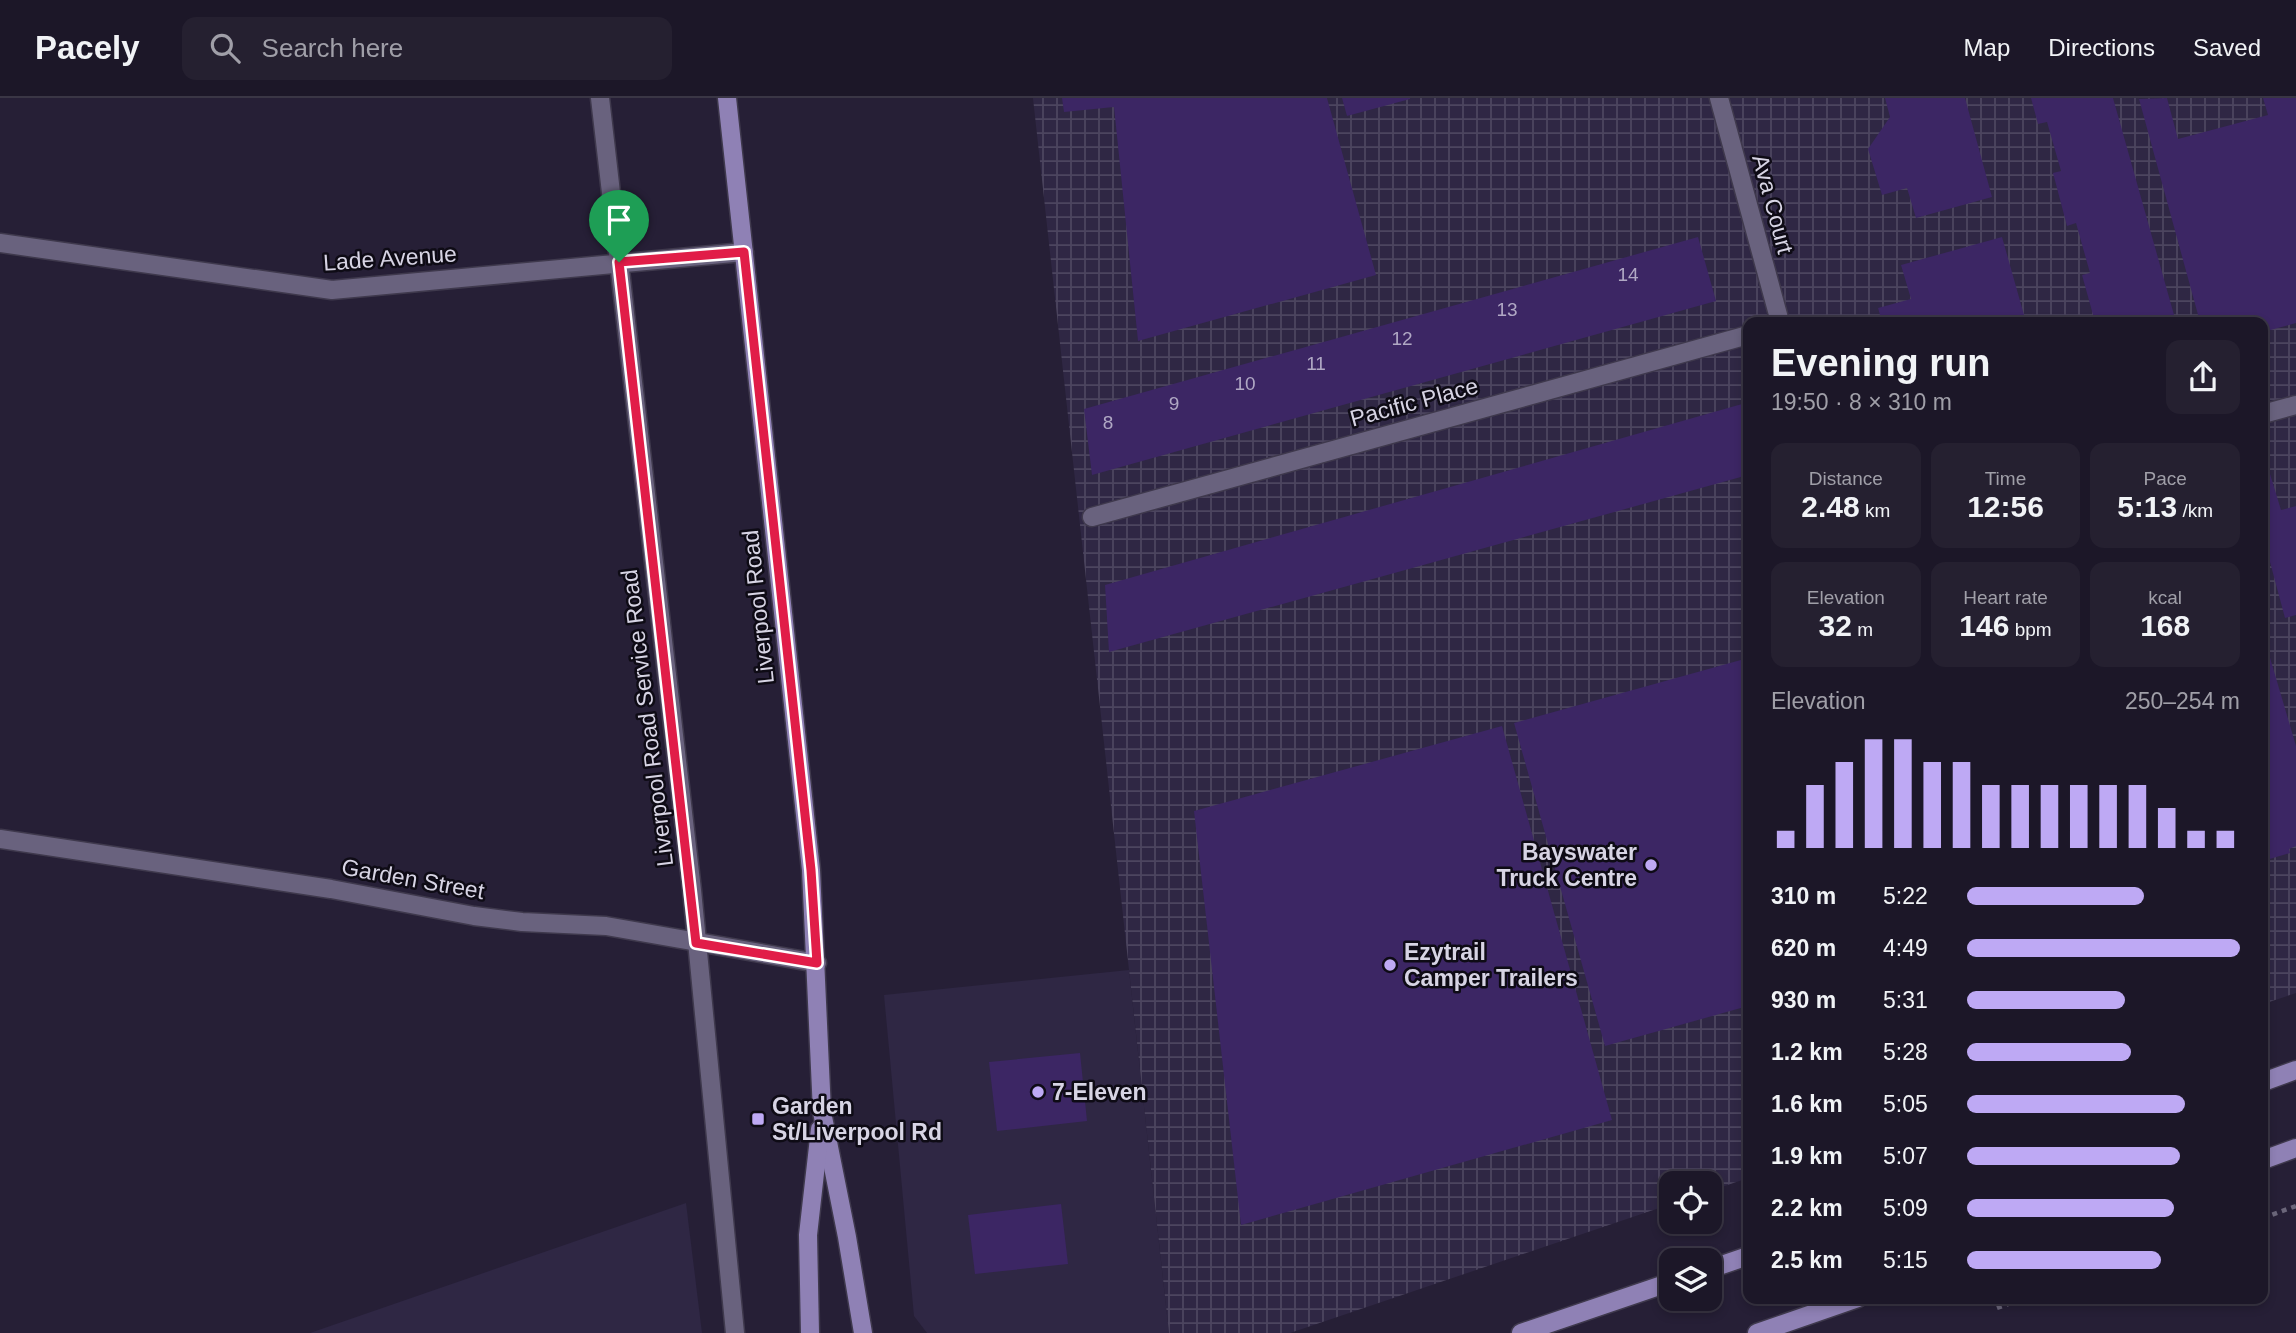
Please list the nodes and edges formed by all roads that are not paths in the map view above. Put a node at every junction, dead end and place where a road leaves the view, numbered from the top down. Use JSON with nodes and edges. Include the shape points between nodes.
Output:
{"nodes":[{"id":1,"x":600,"y":98,"type":"edge"},
{"id":2,"x":727,"y":98,"type":"edge"},
{"id":3,"x":1720,"y":98,"type":"edge"},
{"id":4,"x":0,"y":243,"type":"edge"},
{"id":5,"x":744,"y":252,"type":"junction"},
{"id":6,"x":619,"y":262,"type":"junction"},
{"id":7,"x":1779,"y":317,"type":"edge"},
{"id":8,"x":1743,"y":336,"type":"edge"},
{"id":9,"x":2296,"y":405,"type":"edge"},
{"id":10,"x":2268,"y":413,"type":"edge"},
{"id":11,"x":1092,"y":517,"type":"dead end"},
{"id":12,"x":0,"y":839,"type":"edge"},
{"id":13,"x":696,"y":943,"type":"junction"},
{"id":14,"x":817,"y":963,"type":"junction"},
{"id":15,"x":2296,"y":1070,"type":"edge"},
{"id":16,"x":2268,"y":1080,"type":"edge"},
{"id":17,"x":822,"y":1112,"type":"junction"},
{"id":18,"x":2296,"y":1149,"type":"edge"},
{"id":19,"x":2268,"y":1158,"type":"edge"},
{"id":20,"x":1743,"y":1258,"type":"edge"},
{"id":21,"x":1722,"y":1265,"type":"edge"},
{"id":22,"x":1659,"y":1286,"type":"edge"},
{"id":23,"x":1841,"y":1304,"type":"edge"},
{"id":24,"x":734,"y":1333,"type":"edge"},
{"id":25,"x":810,"y":1333,"type":"edge"},
{"id":26,"x":863,"y":1333,"type":"edge"},
{"id":27,"x":1521,"y":1333,"type":"edge"},
{"id":28,"x":1756,"y":1333,"type":"edge"}],
"edges":[{"from":1,"to":6,"type":"street","name":"Liverpool Road Service Road"},
{"from":2,"to":5,"type":"main road","name":"Liverpool Road"},
{"from":3,"to":7,"type":"street","name":"Ava Court"},
{"from":4,"to":6,"type":"street","name":"Lade Avenue","via":[[332,290]]},
{"from":5,"to":6,"type":"street","name":"Lade Avenue"},
{"from":5,"to":14,"type":"main road","name":"Liverpool Road","via":[[811,870]]},
{"from":6,"to":13,"type":"street","name":"Liverpool Road Service Road"},
{"from":8,"to":11,"type":"street","name":"Pacific Place"},
{"from":9,"to":10,"type":"street"},
{"from":12,"to":13,"type":"street","name":"Garden Street","via":[[331,889],[474,916],[606,926]]},
{"from":13,"to":14,"type":"street","name":"Garden Street"},
{"from":13,"to":24,"type":"street","name":"Liverpool Road Service Road"},
{"from":14,"to":17,"type":"main road","name":"Liverpool Road"},
{"from":15,"to":16,"type":"main road"},
{"from":17,"to":25,"type":"main road","name":"Liverpool Road","via":[[808,1235]]},
{"from":17,"to":26,"type":"main road","name":"Liverpool Road"},
{"from":18,"to":19,"type":"main road"},
{"from":20,"to":21,"type":"main road"},
{"from":22,"to":27,"type":"main road"},
{"from":23,"to":28,"type":"main road"}]}
